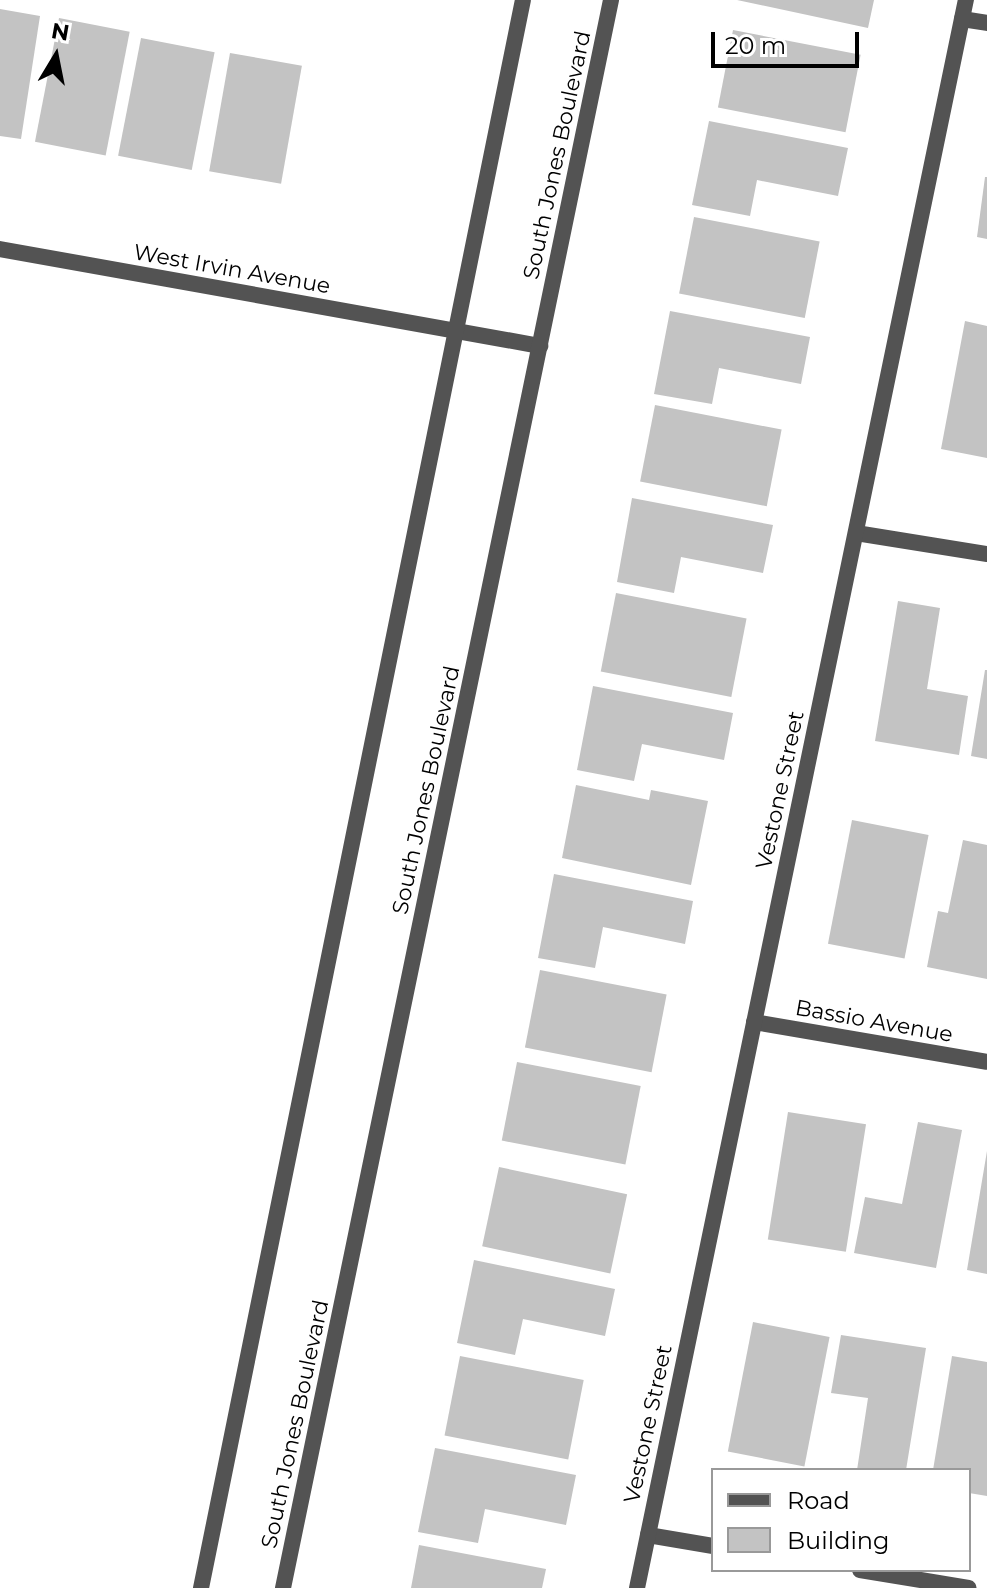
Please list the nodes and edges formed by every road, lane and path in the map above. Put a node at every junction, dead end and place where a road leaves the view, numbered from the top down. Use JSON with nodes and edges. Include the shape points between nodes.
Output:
{"nodes":[{"id":1,"x":523,"y":0,"type":"edge"},
{"id":2,"x":611,"y":0,"type":"edge"},
{"id":3,"x":966,"y":0,"type":"edge"},
{"id":4,"x":962,"y":19,"type":"junction"},
{"id":5,"x":987,"y":23,"type":"edge"},
{"id":6,"x":0,"y":249,"type":"edge"},
{"id":7,"x":456,"y":331,"type":"junction"},
{"id":8,"x":540,"y":346,"type":"junction"},
{"id":9,"x":856,"y":533,"type":"junction"},
{"id":10,"x":987,"y":554,"type":"edge"},
{"id":11,"x":754,"y":1022,"type":"junction"},
{"id":12,"x":987,"y":1062,"type":"edge"},
{"id":13,"x":648,"y":1535,"type":"junction"},
{"id":14,"x":711,"y":1546,"type":"edge"},
{"id":15,"x":872,"y":1572,"type":"edge"},
{"id":16,"x":201,"y":1588,"type":"edge"},
{"id":17,"x":283,"y":1588,"type":"edge"},
{"id":18,"x":637,"y":1588,"type":"edge"},
{"id":19,"x":969,"y":1588,"type":"edge"}],
"edges":[{"from":1,"to":7,"type":"street"},
{"from":2,"to":8,"type":"street","name":"South Jones Boulevard"},
{"from":3,"to":4,"type":"street","name":"Vestone Street"},
{"from":4,"to":5,"type":"street"},
{"from":4,"to":9,"type":"street","name":"Vestone Street"},
{"from":6,"to":7,"type":"street","name":"West Irvin Avenue"},
{"from":7,"to":8,"type":"street","name":"West Irvin Avenue"},
{"from":7,"to":16,"type":"street"},
{"from":8,"to":17,"type":"street","name":"South Jones Boulevard"},
{"from":9,"to":10,"type":"street"},
{"from":9,"to":11,"type":"street","name":"Vestone Street"},
{"from":11,"to":12,"type":"street","name":"Bassio Avenue"},
{"from":11,"to":13,"type":"street","name":"Vestone Street"},
{"from":13,"to":14,"type":"street"},
{"from":13,"to":18,"type":"street","name":"Vestone Street"},
{"from":15,"to":19,"type":"street"}]}
